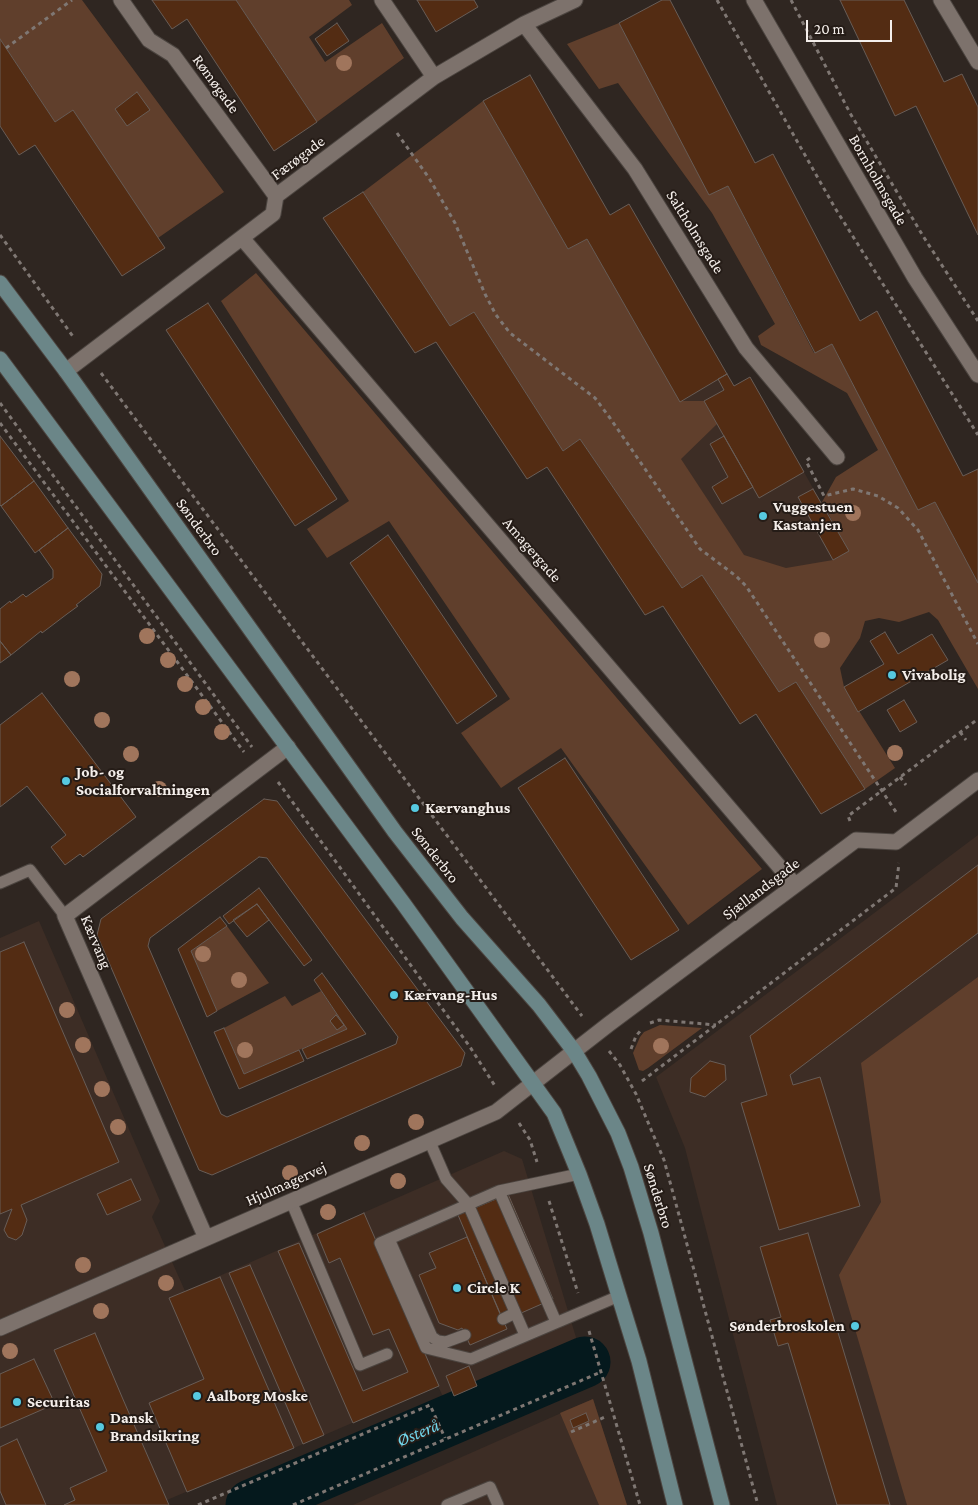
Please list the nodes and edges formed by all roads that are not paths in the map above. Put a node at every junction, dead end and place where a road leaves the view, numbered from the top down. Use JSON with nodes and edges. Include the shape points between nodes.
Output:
{"nodes":[{"id":1,"x":121,"y":0,"type":"edge"},
{"id":2,"x":382,"y":0,"type":"edge"},
{"id":3,"x":575,"y":0,"type":"edge"},
{"id":4,"x":754,"y":0,"type":"edge"},
{"id":5,"x":941,"y":0,"type":"edge"},
{"id":6,"x":524,"y":24,"type":"junction"},
{"id":7,"x":978,"y":62,"type":"edge"},
{"id":8,"x":434,"y":77,"type":"junction"},
{"id":9,"x":276,"y":196,"type":"junction"},
{"id":10,"x":242,"y":238,"type":"junction"},
{"id":11,"x":0,"y":283,"type":"edge"},
{"id":12,"x":0,"y":359,"type":"edge"},
{"id":13,"x":66,"y":371,"type":"junction"},
{"id":14,"x":978,"y":375,"type":"edge"},
{"id":15,"x":837,"y":457,"type":"dead end"},
{"id":16,"x":288,"y":747,"type":"junction"},
{"id":17,"x":978,"y":780,"type":"edge"},
{"id":18,"x":0,"y":883,"type":"edge"},
{"id":19,"x":795,"y":884,"type":"junction"},
{"id":20,"x":65,"y":916,"type":"junction"},
{"id":21,"x":574,"y":1052,"type":"junction"},
{"id":22,"x":532,"y":1084,"type":"junction"},
{"id":23,"x":429,"y":1140,"type":"junction"},
{"id":24,"x":579,"y":1174,"type":"junction"},
{"id":25,"x":499,"y":1191,"type":"junction"},
{"id":26,"x":291,"y":1201,"type":"junction"},
{"id":27,"x":468,"y":1204,"type":"junction"},
{"id":28,"x":206,"y":1238,"type":"junction"},
{"id":29,"x":389,"y":1239,"type":"junction"},
{"id":30,"x":619,"y":1296,"type":"junction"},
{"id":31,"x":515,"y":1313,"type":"junction"},
{"id":32,"x":502,"y":1318,"type":"dead end"},
{"id":33,"x":556,"y":1322,"type":"junction"},
{"id":34,"x":0,"y":1328,"type":"edge"},
{"id":35,"x":465,"y":1335,"type":"dead end"},
{"id":36,"x":525,"y":1336,"type":"junction"},
{"id":37,"x":387,"y":1354,"type":"dead end"},
{"id":38,"x":674,"y":1503,"type":"edge"},
{"id":39,"x":447,"y":1505,"type":"edge"},
{"id":40,"x":498,"y":1505,"type":"edge"},
{"id":41,"x":722,"y":1505,"type":"edge"}],
"edges":[{"from":1,"to":9,"type":"street","name":"Rømøgade","via":[[149,40],[173,55]]},
{"from":2,"to":8,"type":"street"},
{"from":3,"to":6,"type":"street","name":"Færøgade"},
{"from":4,"to":14,"type":"street","name":"Bornholmsgade","via":[[915,278]]},
{"from":5,"to":7,"type":"street"},
{"from":6,"to":8,"type":"street","name":"Færøgade"},
{"from":6,"to":15,"type":"street","name":"Saltholmsgade","via":[[635,169],[746,348]]},
{"from":8,"to":9,"type":"street","name":"Færøgade"},
{"from":9,"to":10,"type":"street","name":"Færøgade","via":[[273,214]]},
{"from":10,"to":13,"type":"street","name":"Færøgade"},
{"from":10,"to":19,"type":"street","name":"Amagergade"},
{"from":11,"to":13,"type":"street","name":"Sønderbro"},
{"from":12,"to":16,"type":"street"},
{"from":13,"to":21,"type":"street","name":"Sønderbro","via":[[395,832],[462,918],[539,1005]]},
{"from":16,"to":20,"type":"street","name":"Kærvang"},
{"from":16,"to":22,"type":"street"},
{"from":17,"to":19,"type":"street","name":"Sjællandsgade","via":[[896,842],[856,840]]},
{"from":18,"to":20,"type":"lane","via":[[30,870]]},
{"from":19,"to":21,"type":"street","name":"Sjællandsgade"},
{"from":20,"to":28,"type":"street","name":"Kærvang"},
{"from":21,"to":22,"type":"street","name":"Hjulmagervej"},
{"from":21,"to":41,"type":"street","name":"Sønderbro","via":[[606,1107],[631,1167]]},
{"from":22,"to":23,"type":"street","name":"Hjulmagervej","via":[[489,1115]]},
{"from":22,"to":24,"type":"street","via":[[554,1113]]},
{"from":23,"to":26,"type":"street","name":"Hjulmagervej"},
{"from":23,"to":27,"type":"lane","via":[[446,1179]]},
{"from":24,"to":25,"type":"lane"},
{"from":24,"to":30,"type":"street"},
{"from":25,"to":27,"type":"lane"},
{"from":25,"to":33,"type":"lane"},
{"from":26,"to":28,"type":"street","name":"Hjulmagervej"},
{"from":26,"to":37,"type":"lane","via":[[360,1366]]},
{"from":27,"to":29,"type":"lane"},
{"from":27,"to":31,"type":"lane"},
{"from":28,"to":34,"type":"street","name":"Hjulmagervej"},
{"from":29,"to":35,"type":"lane","via":[[432,1337],[446,1342]]},
{"from":29,"to":36,"type":"lane","via":[[380,1243],[426,1348],[471,1359]]},
{"from":30,"to":33,"type":"lane"},
{"from":30,"to":38,"type":"street","via":[[639,1361]]},
{"from":31,"to":32,"type":"lane"},
{"from":31,"to":36,"type":"lane"},
{"from":33,"to":36,"type":"lane"},
{"from":39,"to":40,"type":"lane","via":[[490,1487]]}]}
